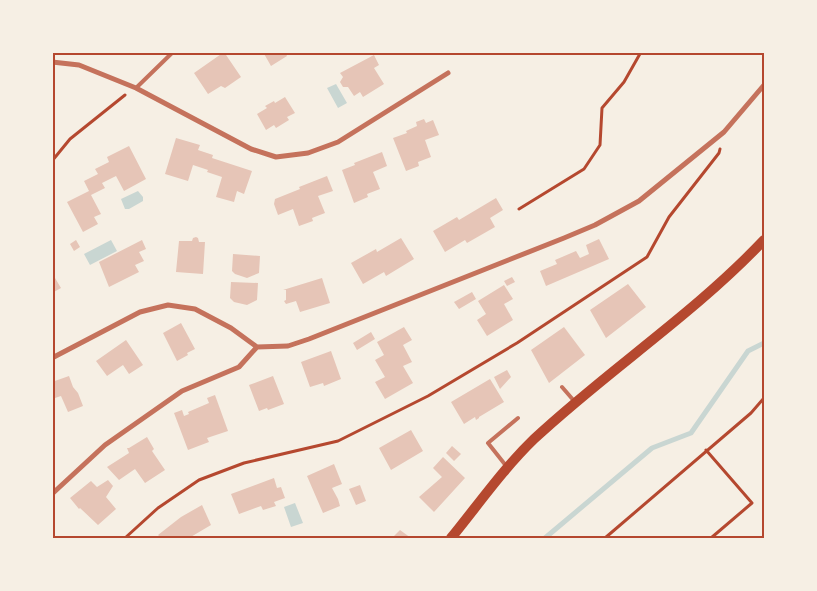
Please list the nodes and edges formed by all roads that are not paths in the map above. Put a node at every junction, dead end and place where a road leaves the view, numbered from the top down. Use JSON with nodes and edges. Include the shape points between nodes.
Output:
{"nodes":[{"id":1,"x":173,"y":52,"type":"edge"},
{"id":2,"x":52,"y":62,"type":"edge"},
{"id":3,"x":448,"y":73,"type":"dead end"},
{"id":4,"x":764,"y":86,"type":"edge"},
{"id":5,"x":136,"y":88,"type":"junction"},
{"id":6,"x":764,"y":240,"type":"edge"},
{"id":7,"x":257,"y":348,"type":"junction"},
{"id":8,"x":52,"y":358,"type":"edge"},
{"id":9,"x":562,"y":387,"type":"dead end"},
{"id":10,"x":575,"y":402,"type":"junction"},
{"id":11,"x":518,"y":418,"type":"dead end"},
{"id":12,"x":507,"y":467,"type":"junction"},
{"id":13,"x":52,"y":494,"type":"edge"},
{"id":14,"x":451,"y":538,"type":"edge"}],
"edges":[{"from":1,"to":5,"type":"lane"},
{"from":2,"to":5,"type":"street","via":[[79,65]]},
{"from":3,"to":5,"type":"street","via":[[338,142],[308,153],[276,156],[251,149]]},
{"from":4,"to":7,"type":"street","via":[[724,132],[639,201],[594,225],[309,339],[288,346]]},
{"from":6,"to":10,"type":"main road","via":[[715,288]]},
{"from":7,"to":8,"type":"street","via":[[232,328],[195,309],[168,305],[140,312]]},
{"from":7,"to":13,"type":"street","via":[[239,367],[182,391],[105,445]]},
{"from":9,"to":10,"type":"lane"},
{"from":10,"to":12,"type":"main road"},
{"from":11,"to":12,"type":"lane","via":[[488,443]]},
{"from":12,"to":14,"type":"main road"}]}
